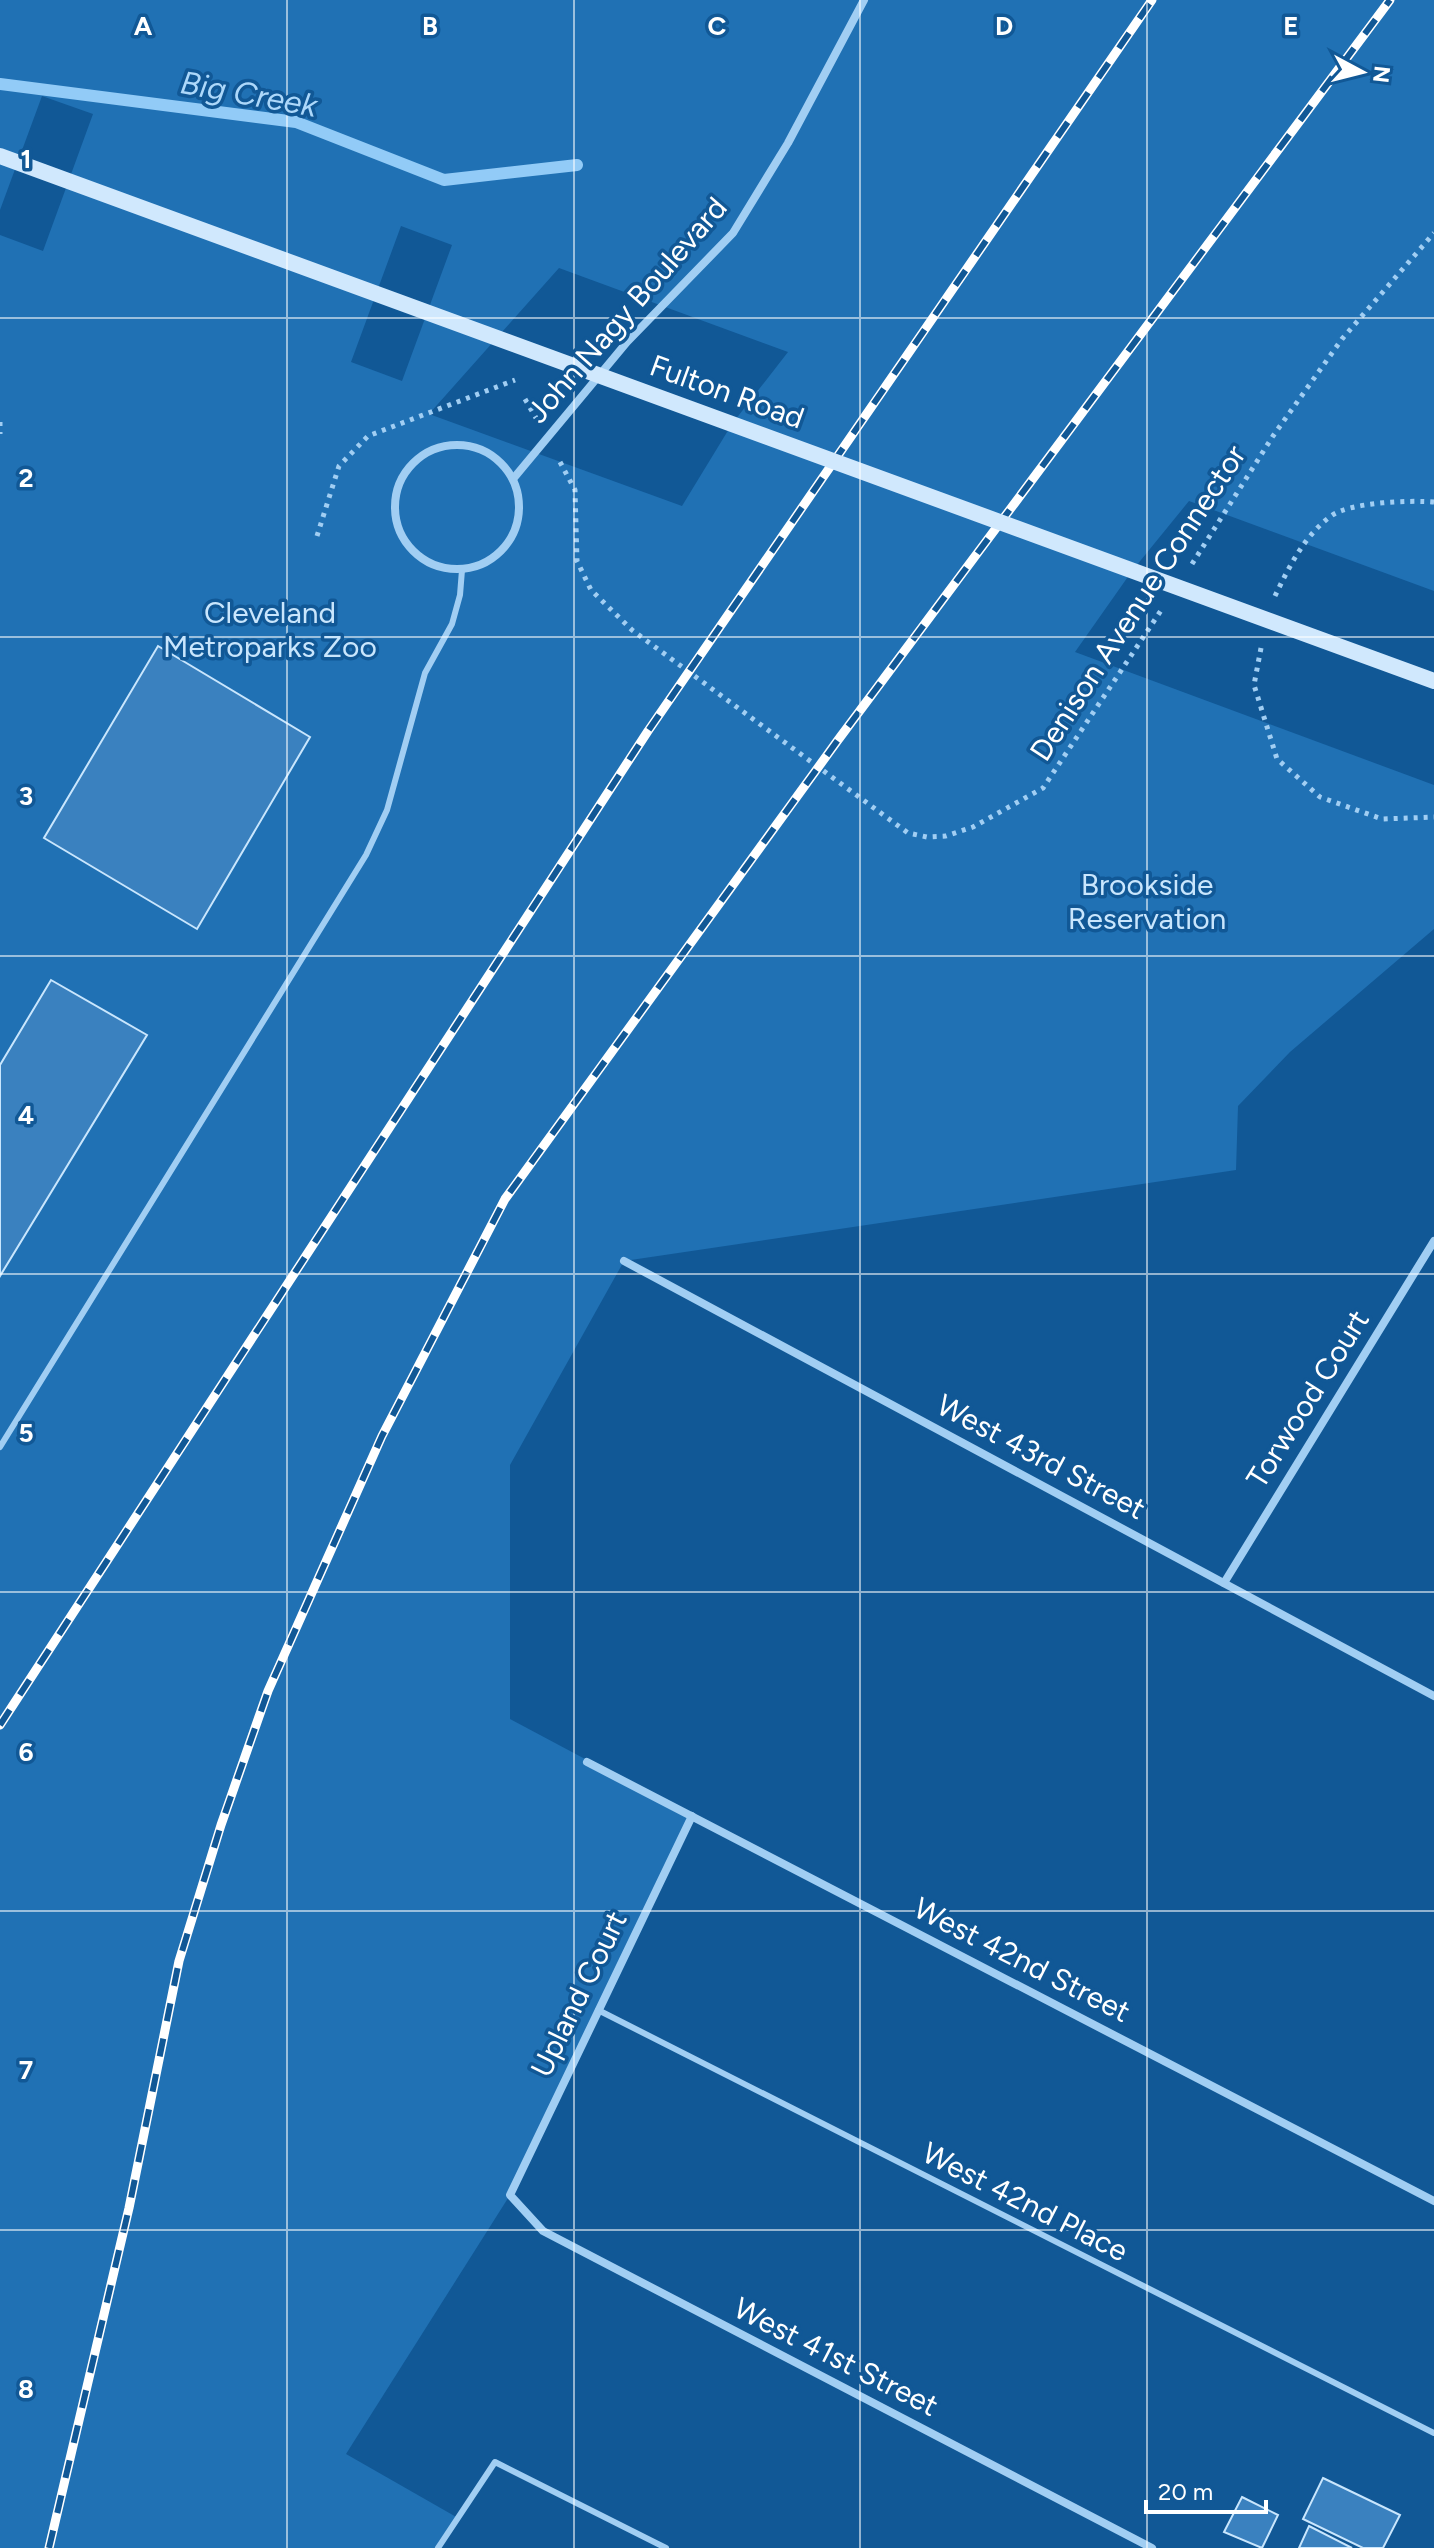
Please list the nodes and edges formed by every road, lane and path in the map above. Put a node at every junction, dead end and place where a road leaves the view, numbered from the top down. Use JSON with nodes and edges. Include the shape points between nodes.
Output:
{"nodes":[{"id":1,"x":864,"y":0,"type":"edge"},
{"id":2,"x":0,"y":156,"type":"edge"},
{"id":3,"x":1434,"y":233,"type":"edge"},
{"id":4,"x":515,"y":380,"type":"dead end"},
{"id":5,"x":0,"y":422,"type":"edge"},
{"id":6,"x":0,"y":434,"type":"edge"},
{"id":7,"x":513,"y":479,"type":"junction"},
{"id":8,"x":575,"y":490,"type":"dead end"},
{"id":9,"x":317,"y":536,"type":"dead end"},
{"id":10,"x":462,"y":570,"type":"junction"},
{"id":11,"x":1184,"y":576,"type":"dead end"},
{"id":12,"x":1167,"y":602,"type":"dead end"},
{"id":13,"x":1434,"y":681,"type":"edge"},
{"id":14,"x":1434,"y":1241,"type":"edge"},
{"id":15,"x":624,"y":1261,"type":"dead end"},
{"id":16,"x":0,"y":1447,"type":"edge"},
{"id":17,"x":1224,"y":1583,"type":"junction"},
{"id":18,"x":1434,"y":1696,"type":"edge"},
{"id":19,"x":587,"y":1762,"type":"dead end"},
{"id":20,"x":692,"y":1816,"type":"junction"},
{"id":21,"x":597,"y":2010,"type":"junction"},
{"id":22,"x":510,"y":2195,"type":"joint"},
{"id":23,"x":1434,"y":2201,"type":"edge"},
{"id":24,"x":1434,"y":2433,"type":"edge"},
{"id":25,"x":438,"y":2548,"type":"edge"},
{"id":26,"x":666,"y":2548,"type":"edge"},
{"id":27,"x":1152,"y":2548,"type":"edge"}],
"edges":[{"from":1,"to":7,"type":"street","name":"John Nagy Boulevard","via":[[733,233],[627,342]]},
{"from":2,"to":13,"type":"main road","name":"Fulton Road","bridge":true},
{"from":3,"to":11,"type":"path","name":"Denison Avenue Connector","via":[[1342,339]]},
{"from":4,"to":9,"type":"path","via":[[368,436],[339,466]]},
{"from":5,"to":6,"type":"path"},
{"from":7,"to":10,"type":"street","via":[[519,495],[516,531],[493,558]]},
{"from":7,"to":10,"type":"street","via":[[484,450],[443,445],[409,467],[398,486],[394,506],[407,545],[441,568]]},
{"from":8,"to":12,"type":"path","name":"Denison Avenue Connector","via":[[577,561],[591,590],[632,630],[908,833],[927,837],[973,827],[1043,788]]},
{"from":10,"to":16,"type":"lane","via":[[452,624],[425,673],[387,810],[366,855]]},
{"from":14,"to":17,"type":"street","name":"Torwood Court"},
{"from":15,"to":17,"type":"street","name":"West 43rd Street"},
{"from":17,"to":18,"type":"street","name":"West 43rd Street"},
{"from":19,"to":20,"type":"street","name":"West 42nd Street"},
{"from":20,"to":21,"type":"street","name":"Upland Court"},
{"from":20,"to":23,"type":"street","name":"West 42nd Street"},
{"from":21,"to":22,"type":"street","name":"Upland Court"},
{"from":21,"to":24,"type":"lane","name":"West 42nd Place"},
{"from":22,"to":27,"type":"street","name":"West 41st Street","via":[[543,2231]]},
{"from":25,"to":26,"type":"lane","via":[[495,2462]]}]}
